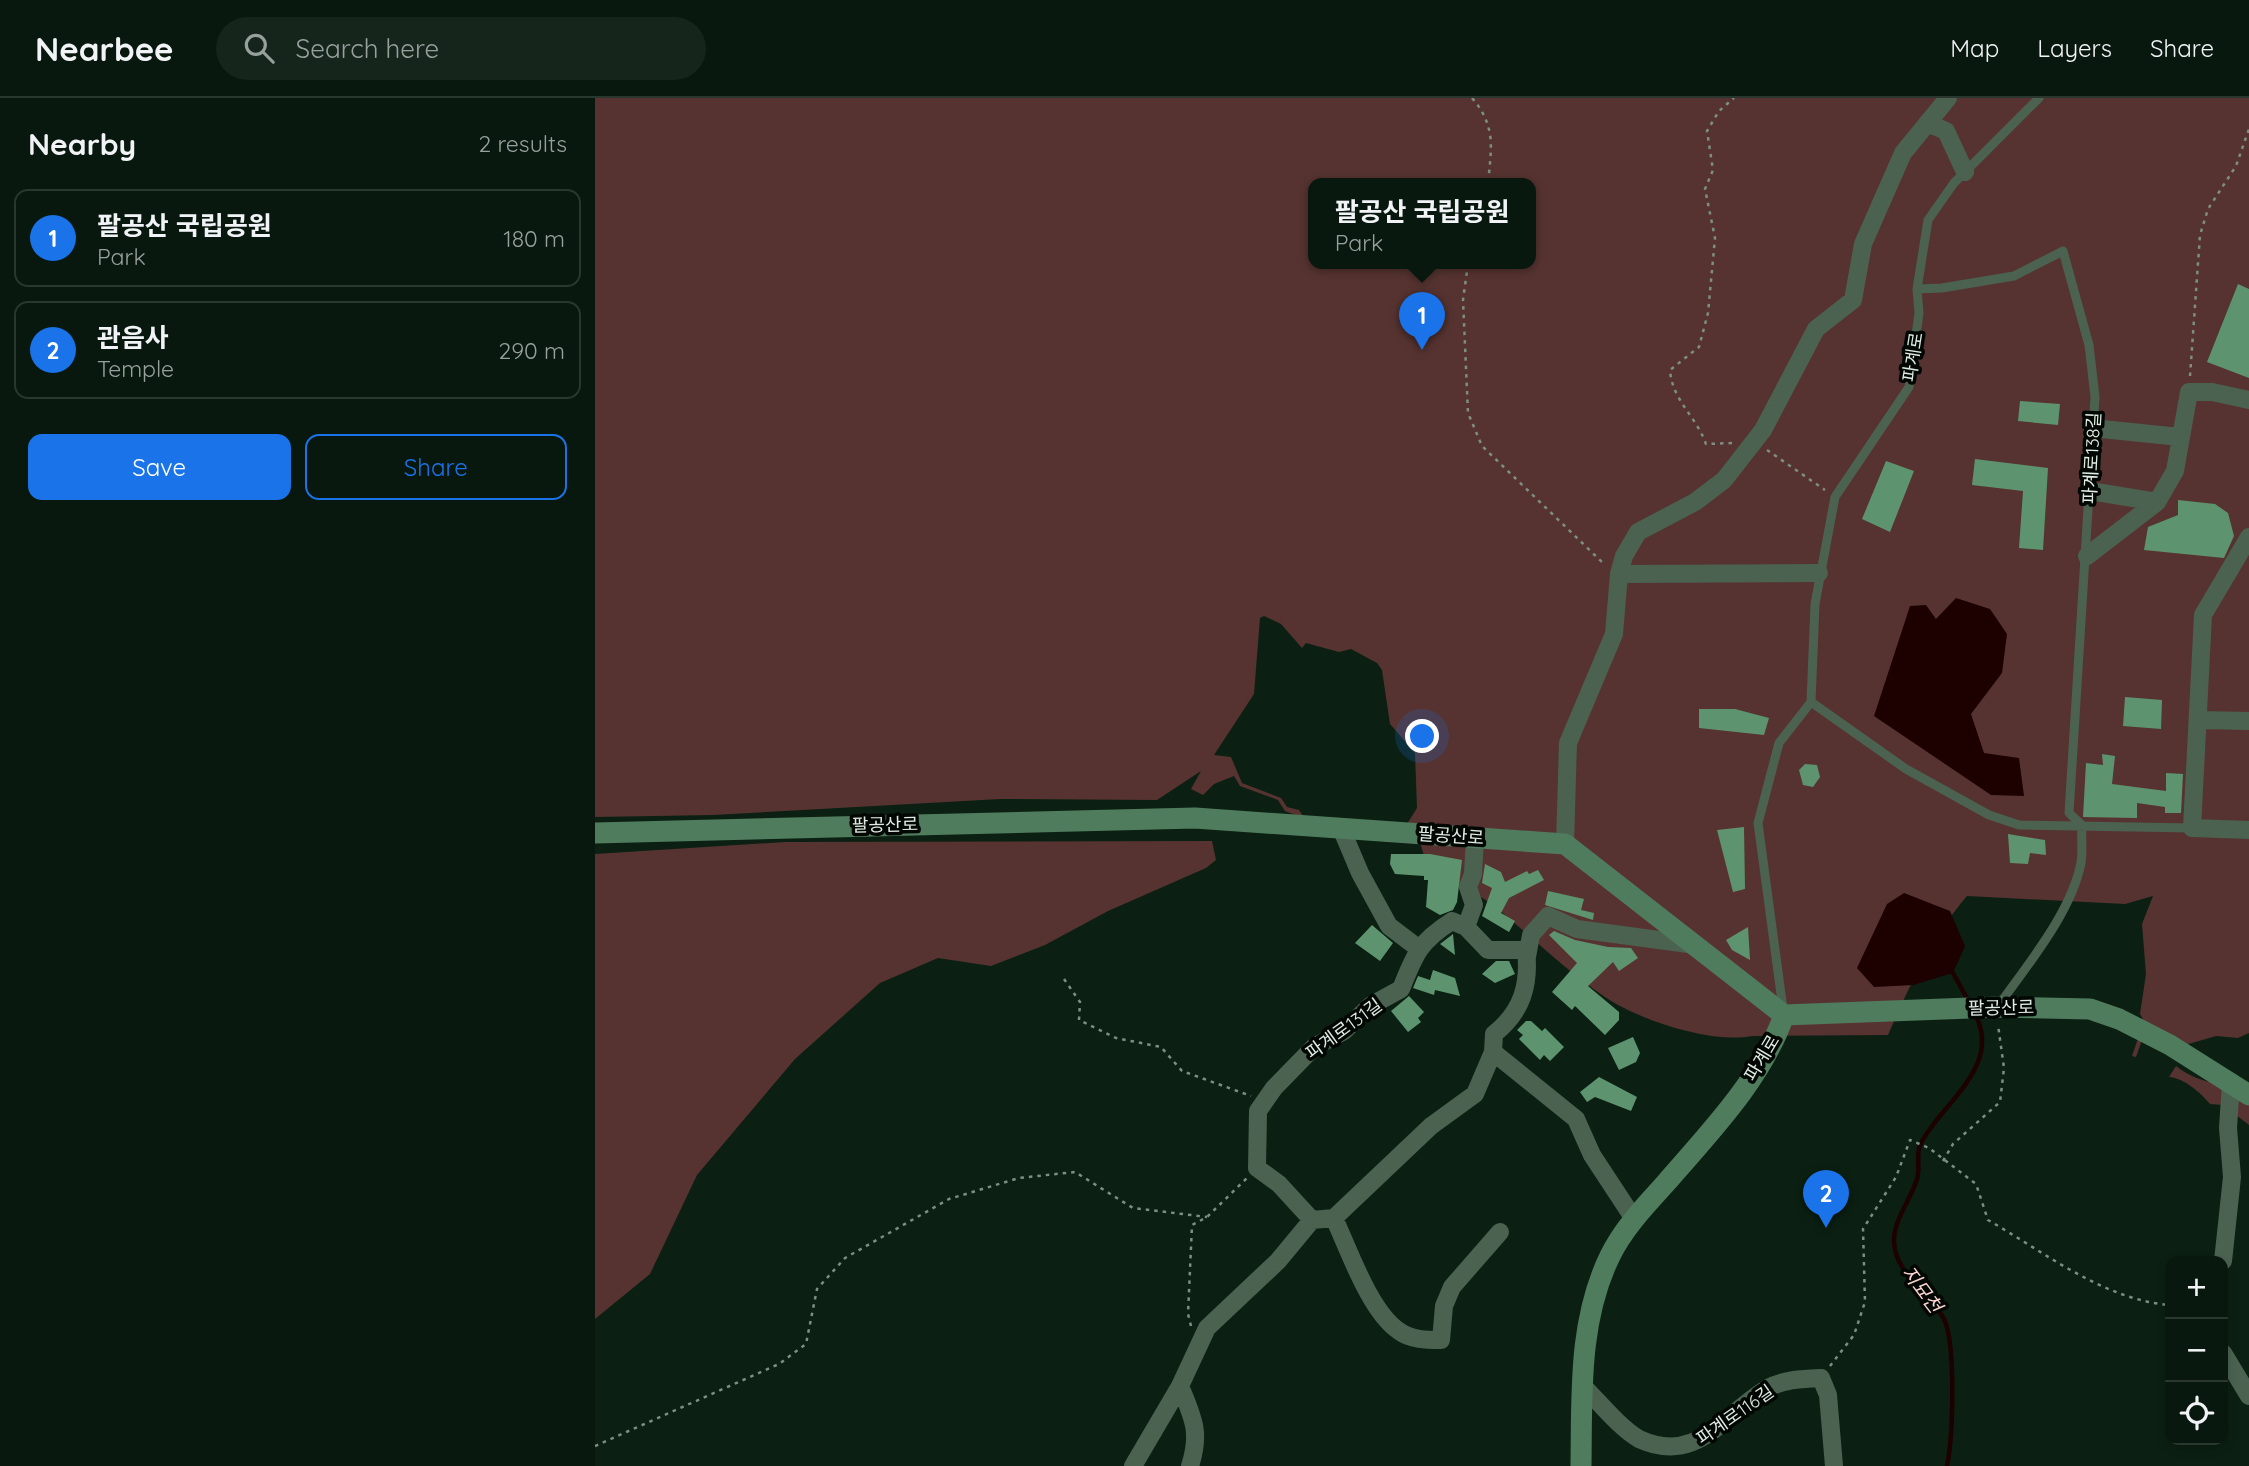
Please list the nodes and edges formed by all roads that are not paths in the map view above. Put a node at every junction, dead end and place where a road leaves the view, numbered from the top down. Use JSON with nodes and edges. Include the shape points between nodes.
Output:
{"nodes":[{"id":1,"x":1948,"y":98,"type":"edge"},
{"id":2,"x":2039,"y":98,"type":"edge"},
{"id":3,"x":1927,"y":123,"type":"junction"},
{"id":4,"x":1965,"y":172,"type":"junction"},
{"id":5,"x":1917,"y":289,"type":"junction"},
{"id":6,"x":2249,"y":400,"type":"edge"},
{"id":7,"x":2092,"y":428,"type":"junction"},
{"id":8,"x":2179,"y":437,"type":"junction"},
{"id":9,"x":2090,"y":491,"type":"junction"},
{"id":10,"x":2157,"y":502,"type":"junction"},
{"id":11,"x":2249,"y":537,"type":"edge"},
{"id":12,"x":2087,"y":556,"type":"junction"},
{"id":13,"x":1619,"y":573,"type":"junction"},
{"id":14,"x":1819,"y":573,"type":"junction"},
{"id":15,"x":1811,"y":702,"type":"junction"},
{"id":16,"x":2199,"y":720,"type":"junction"},
{"id":17,"x":2249,"y":722,"type":"edge"},
{"id":18,"x":2082,"y":825,"type":"junction"},
{"id":19,"x":1341,"y":828,"type":"junction"},
{"id":20,"x":2192,"y":828,"type":"junction"},
{"id":21,"x":2249,"y":830,"type":"edge"},
{"id":22,"x":595,"y":833,"type":"edge"},
{"id":23,"x":1475,"y":838,"type":"junction"},
{"id":24,"x":1565,"y":844,"type":"junction"},
{"id":25,"x":1466,"y":927,"type":"junction"},
{"id":26,"x":1696,"y":945,"type":"junction"},
{"id":27,"x":1417,"y":948,"type":"junction"},
{"id":28,"x":1527,"y":957,"type":"junction"},
{"id":29,"x":1997,"y":1007,"type":"junction"},
{"id":30,"x":1784,"y":1015,"type":"junction"},
{"id":31,"x":1493,"y":1052,"type":"junction"},
{"id":32,"x":2231,"y":1082,"type":"junction"},
{"id":33,"x":2249,"y":1096,"type":"edge"},
{"id":34,"x":1334,"y":1218,"type":"junction"},
{"id":35,"x":1634,"y":1219,"type":"junction"},
{"id":36,"x":1312,"y":1220,"type":"junction"},
{"id":37,"x":1500,"y":1232,"type":"dead end"},
{"id":38,"x":2224,"y":1256,"type":"edge"},
{"id":39,"x":2228,"y":1361,"type":"edge"},
{"id":40,"x":1179,"y":1386,"type":"junction"},
{"id":41,"x":1583,"y":1387,"type":"junction"},
{"id":42,"x":2249,"y":1396,"type":"edge"},
{"id":43,"x":1133,"y":1466,"type":"edge"},
{"id":44,"x":1190,"y":1466,"type":"edge"},
{"id":45,"x":1581,"y":1466,"type":"edge"},
{"id":46,"x":1834,"y":1466,"type":"edge"}],
"edges":[{"from":1,"to":3,"type":"street"},
{"from":2,"to":4,"type":"lane","name":"파계로"},
{"from":3,"to":4,"type":"street","via":[[1946,131]]},
{"from":3,"to":13,"type":"street","via":[[1903,153],[1863,243],[1853,300],[1815,329],[1755,441],[1724,480],[1695,502],[1638,532]]},
{"from":4,"to":5,"type":"lane","name":"파계로","via":[[1929,220]]},
{"from":5,"to":7,"type":"lane","name":"파계로138길","via":[[2014,276],[2063,251],[2089,345],[2095,397]]},
{"from":5,"to":14,"type":"lane","name":"파계로","via":[[1919,313],[1909,387],[1835,496]]},
{"from":6,"to":8,"type":"street","via":[[2212,391],[2189,393]]},
{"from":7,"to":8,"type":"street"},
{"from":7,"to":9,"type":"lane","name":"파계로138길"},
{"from":8,"to":10,"type":"street","via":[[2175,471]]},
{"from":9,"to":10,"type":"street"},
{"from":9,"to":12,"type":"lane","name":"파계로138길"},
{"from":10,"to":12,"type":"street"},
{"from":11,"to":16,"type":"street","via":[[2203,615]]},
{"from":12,"to":18,"type":"lane","name":"파계로138길","via":[[2069,813]]},
{"from":13,"to":14,"type":"street"},
{"from":13,"to":24,"type":"street","via":[[1614,634],[1569,743]]},
{"from":14,"to":15,"type":"lane","name":"파계로"},
{"from":15,"to":18,"type":"lane","via":[[1906,769],[1989,815],[2019,825]]},
{"from":15,"to":30,"type":"lane","name":"파계로","via":[[1779,743],[1758,823]]},
{"from":16,"to":17,"type":"street"},
{"from":16,"to":20,"type":"street"},
{"from":18,"to":20,"type":"lane"},
{"from":18,"to":29,"type":"lane","via":[[2081,862],[2074,886],[2044,940]]},
{"from":19,"to":22,"type":"street","name":"팔공산로","via":[[1195,818]]},
{"from":19,"to":23,"type":"street","name":"팔공산로"},
{"from":19,"to":27,"type":"street","via":[[1389,926]]},
{"from":20,"to":21,"type":"street"},
{"from":23,"to":24,"type":"street","name":"팔공산로"},
{"from":23,"to":25,"type":"street","via":[[1468,887],[1474,905]]},
{"from":24,"to":26,"type":"street"},
{"from":25,"to":27,"type":"street","name":"파계로131길","via":[[1452,921]]},
{"from":25,"to":28,"type":"street","via":[[1488,950],[1526,950]]},
{"from":26,"to":28,"type":"street","via":[[1577,929],[1548,916],[1531,935]]},
{"from":26,"to":30,"type":"street"},
{"from":27,"to":36,"type":"street","name":"파계로131길","via":[[1401,989],[1314,1047],[1258,1111],[1257,1168]]},
{"from":28,"to":31,"type":"street","via":[[1529,975],[1512,1020],[1494,1034]]},
{"from":29,"to":30,"type":"street","name":"팔공산로"},
{"from":29,"to":32,"type":"street","name":"팔공산로","via":[[2090,1009],[2170,1045]]},
{"from":30,"to":35,"type":"street","name":"파계로","via":[[1773,1047],[1745,1086]]},
{"from":31,"to":34,"type":"street","via":[[1475,1094],[1431,1126]]},
{"from":31,"to":35,"type":"street","via":[[1576,1119],[1592,1155]]},
{"from":32,"to":33,"type":"street","name":"팔공산로"},
{"from":32,"to":38,"type":"street","via":[[2232,1177]]},
{"from":34,"to":36,"type":"street"},
{"from":34,"to":37,"type":"street","via":[[1381,1312],[1399,1331],[1421,1340],[1441,1340],[1444,1306],[1452,1287]]},
{"from":35,"to":41,"type":"street","name":"파계로","via":[[1610,1256],[1586,1323]]},
{"from":36,"to":40,"type":"street","via":[[1278,1261],[1207,1328]]},
{"from":39,"to":42,"type":"street"},
{"from":40,"to":43,"type":"street"},
{"from":40,"to":44,"type":"street","via":[[1198,1441]]},
{"from":41,"to":45,"type":"street","name":"파계로"},
{"from":41,"to":46,"type":"street","name":"파계로116길","via":[[1637,1438],[1666,1451],[1698,1444],[1767,1389],[1794,1379],[1821,1378],[1828,1395]]}]}
